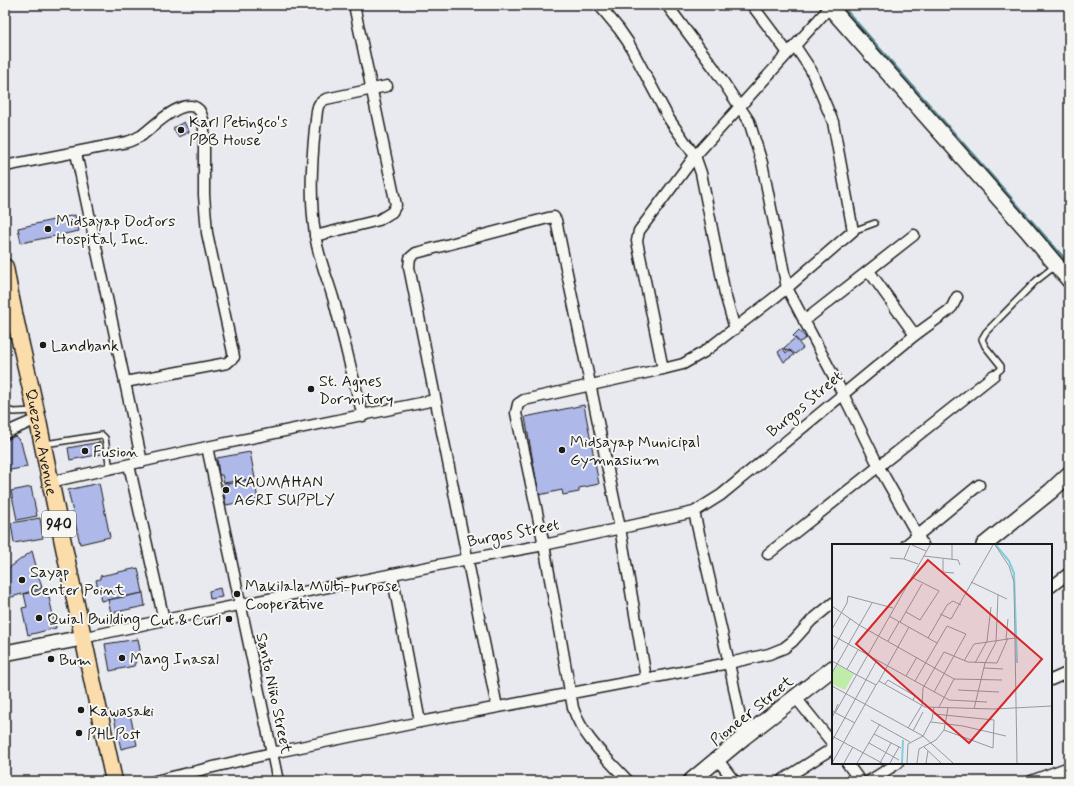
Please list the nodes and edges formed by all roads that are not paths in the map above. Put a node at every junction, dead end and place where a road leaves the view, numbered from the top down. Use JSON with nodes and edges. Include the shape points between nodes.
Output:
{"nodes":[{"id":1,"x":354,"y":5,"type":"edge"},
{"id":2,"x":599,"y":5,"type":"edge"},
{"id":3,"x":667,"y":5,"type":"edge"},
{"id":4,"x":752,"y":5,"type":"edge"},
{"id":5,"x":829,"y":6,"type":"edge"},
{"id":6,"x":791,"y":50,"type":"junction"},
{"id":7,"x":387,"y":86,"type":"dead end"},
{"id":8,"x":371,"y":90,"type":"junction"},
{"id":9,"x":740,"y":106,"type":"junction"},
{"id":10,"x":76,"y":153,"type":"junction"},
{"id":11,"x":695,"y":156,"type":"junction"},
{"id":12,"x":5,"y":166,"type":"edge"},
{"id":13,"x":875,"y":223,"type":"dead end"},
{"id":14,"x":853,"y":231,"type":"junction"},
{"id":15,"x":914,"y":235,"type":"dead end"},
{"id":16,"x":315,"y":236,"type":"junction"},
{"id":17,"x":1056,"y":265,"type":"junction"},
{"id":18,"x":5,"y":267,"type":"edge"},
{"id":19,"x":869,"y":271,"type":"junction"},
{"id":20,"x":1069,"y":280,"type":"edge"},
{"id":21,"x":787,"y":288,"type":"junction"},
{"id":22,"x":957,"y":297,"type":"dead end"},
{"id":23,"x":804,"y":321,"type":"junction"},
{"id":24,"x":735,"y":329,"type":"junction"},
{"id":25,"x":915,"y":335,"type":"junction"},
{"id":26,"x":663,"y":369,"type":"junction"},
{"id":27,"x":994,"y":375,"type":"joint"},
{"id":28,"x":125,"y":382,"type":"junction"},
{"id":29,"x":590,"y":386,"type":"junction"},
{"id":30,"x":842,"y":394,"type":"junction"},
{"id":31,"x":435,"y":400,"type":"junction"},
{"id":32,"x":5,"y":410,"type":"edge"},
{"id":33,"x":36,"y":415,"type":"junction"},
{"id":34,"x":363,"y":416,"type":"junction"},
{"id":35,"x":5,"y":433,"type":"edge"},
{"id":36,"x":42,"y":444,"type":"junction"},
{"id":37,"x":207,"y":447,"type":"junction"},
{"id":38,"x":142,"y":462,"type":"junction"},
{"id":39,"x":129,"y":465,"type":"junction"},
{"id":40,"x":879,"y":467,"type":"junction"},
{"id":41,"x":110,"y":469,"type":"junction"},
{"id":42,"x":1069,"y":474,"type":"edge"},
{"id":43,"x":50,"y":482,"type":"junction"},
{"id":44,"x":979,"y":485,"type":"dead end"},
{"id":45,"x":694,"y":512,"type":"junction"},
{"id":46,"x":620,"y":528,"type":"junction"},
{"id":47,"x":918,"y":535,"type":"junction"},
{"id":48,"x":907,"y":544,"type":"edge"},
{"id":49,"x":922,"y":544,"type":"edge"},
{"id":50,"x":985,"y":544,"type":"edge"},
{"id":51,"x":544,"y":545,"type":"junction"},
{"id":52,"x":768,"y":554,"type":"dead end"},
{"id":53,"x":468,"y":559,"type":"junction"},
{"id":54,"x":1069,"y":573,"type":"edge"},
{"id":55,"x":392,"y":574,"type":"junction"},
{"id":56,"x":1052,"y":586,"type":"edge"},
{"id":57,"x":832,"y":604,"type":"edge"},
{"id":58,"x":241,"y":605,"type":"junction"},
{"id":59,"x":164,"y":620,"type":"junction"},
{"id":60,"x":82,"y":638,"type":"junction"},
{"id":61,"x":5,"y":653,"type":"edge"},
{"id":62,"x":729,"y":663,"type":"junction"},
{"id":63,"x":832,"y":669,"type":"edge"},
{"id":64,"x":1069,"y":672,"type":"edge"},
{"id":65,"x":646,"y":678,"type":"junction"},
{"id":66,"x":1052,"y":680,"type":"edge"},
{"id":67,"x":570,"y":693,"type":"junction"},
{"id":68,"x":796,"y":698,"type":"junction"},
{"id":69,"x":497,"y":707,"type":"junction"},
{"id":70,"x":420,"y":722,"type":"junction"},
{"id":71,"x":744,"y":737,"type":"junction"},
{"id":72,"x":832,"y":743,"type":"edge"},
{"id":73,"x":832,"y":749,"type":"edge"},
{"id":74,"x":272,"y":753,"type":"junction"},
{"id":75,"x":718,"y":760,"type":"junction"},
{"id":76,"x":848,"y":764,"type":"edge"},
{"id":77,"x":896,"y":764,"type":"edge"},
{"id":78,"x":1069,"y":767,"type":"edge"},
{"id":79,"x":196,"y":776,"type":"edge"},
{"id":80,"x":114,"y":781,"type":"edge"},
{"id":81,"x":156,"y":781,"type":"edge"},
{"id":82,"x":278,"y":781,"type":"edge"},
{"id":83,"x":628,"y":781,"type":"edge"},
{"id":84,"x":691,"y":781,"type":"edge"},
{"id":85,"x":734,"y":781,"type":"edge"},
{"id":86,"x":782,"y":781,"type":"edge"},
{"id":87,"x":860,"y":781,"type":"edge"},
{"id":88,"x":869,"y":781,"type":"edge"},
{"id":89,"x":1032,"y":781,"type":"edge"}],
"edges":[{"from":1,"to":8,"type":"street"},
{"from":2,"to":11,"type":"street","via":[[628,42],[672,123]]},
{"from":3,"to":9,"type":"street"},
{"from":4,"to":6,"type":"street"},
{"from":5,"to":6,"type":"street"},
{"from":5,"to":17,"type":"street"},
{"from":6,"to":9,"type":"street"},
{"from":6,"to":14,"type":"street","via":[[811,70],[833,122]]},
{"from":7,"to":8,"type":"street"},
{"from":8,"to":16,"type":"street","via":[[326,99],[318,105],[312,156]]},
{"from":8,"to":16,"type":"street","via":[[396,205],[392,212],[380,220]]},
{"from":9,"to":11,"type":"street"},
{"from":9,"to":21,"type":"street","via":[[749,121],[762,163]]},
{"from":10,"to":12,"type":"street"},
{"from":10,"to":28,"type":"street"},
{"from":10,"to":28,"type":"street","via":[[133,140],[176,109],[194,107],[201,113],[204,124],[207,233],[234,357],[227,363]]},
{"from":11,"to":24,"type":"street","via":[[701,173],[725,294]]},
{"from":11,"to":26,"type":"street","via":[[643,223],[637,241]]},
{"from":13,"to":14,"type":"lane"},
{"from":14,"to":21,"type":"street"},
{"from":15,"to":19,"type":"street"},
{"from":16,"to":34,"type":"street"},
{"from":17,"to":20,"type":"street"},
{"from":17,"to":27,"type":"lane","via":[[1036,281],[982,339],[1001,366]]},
{"from":18,"to":33,"type":"main road","name":"Quezon Avenue","number":"940"},
{"from":19,"to":23,"type":"street"},
{"from":19,"to":25,"type":"street"},
{"from":21,"to":23,"type":"street"},
{"from":21,"to":24,"type":"street"},
{"from":22,"to":25,"type":"street","name":"Burgos Street","via":[[948,311]]},
{"from":23,"to":30,"type":"street"},
{"from":24,"to":26,"type":"street","via":[[693,359]]},
{"from":25,"to":30,"type":"street","name":"Burgos Street"},
{"from":26,"to":29,"type":"street"},
{"from":27,"to":40,"type":"street"},
{"from":28,"to":38,"type":"street"},
{"from":29,"to":31,"type":"street","via":[[554,217],[416,253],[410,258],[409,267]]},
{"from":29,"to":46,"type":"street"},
{"from":29,"to":51,"type":"street","via":[[524,400],[518,404],[516,413]]},
{"from":30,"to":40,"type":"street"},
{"from":30,"to":45,"type":"street","name":"Burgos Street","via":[[721,495]]},
{"from":31,"to":34,"type":"street"},
{"from":31,"to":53,"type":"street"},
{"from":32,"to":33,"type":"lane"},
{"from":33,"to":35,"type":"street"},
{"from":33,"to":36,"type":"main road","name":"Quezon Avenue","number":"940"},
{"from":34,"to":37,"type":"street"},
{"from":36,"to":41,"type":"lane","via":[[102,436]]},
{"from":36,"to":43,"type":"main road","name":"Quezon Avenue","number":"940"},
{"from":37,"to":38,"type":"street"},
{"from":37,"to":58,"type":"street","name":"Santo Niño Street"},
{"from":38,"to":39,"type":"street"},
{"from":39,"to":41,"type":"street"},
{"from":39,"to":59,"type":"street"},
{"from":40,"to":47,"type":"street"},
{"from":40,"to":52,"type":"street"},
{"from":41,"to":43,"type":"street"},
{"from":42,"to":50,"type":"street"},
{"from":43,"to":60,"type":"main road","name":"Quezon Avenue","number":"940"},
{"from":44,"to":47,"type":"street"},
{"from":45,"to":46,"type":"street","name":"Burgos Street"},
{"from":45,"to":62,"type":"street"},
{"from":46,"to":51,"type":"street","name":"Burgos Street"},
{"from":46,"to":65,"type":"street"},
{"from":47,"to":48,"type":"street"},
{"from":47,"to":49,"type":"street"},
{"from":51,"to":53,"type":"street","name":"Burgos Street"},
{"from":51,"to":67,"type":"street"},
{"from":53,"to":55,"type":"street","name":"Burgos Street"},
{"from":53,"to":69,"type":"street"},
{"from":54,"to":56,"type":"street"},
{"from":55,"to":58,"type":"street","name":"Burgos Street"},
{"from":55,"to":70,"type":"street"},
{"from":57,"to":62,"type":"street","via":[[784,648]]},
{"from":58,"to":59,"type":"street","name":"Burgos Street"},
{"from":58,"to":74,"type":"street","name":"Santo Niño Street"},
{"from":59,"to":60,"type":"street","name":"Burgos Street"},
{"from":60,"to":61,"type":"street","name":"Burgos Street"},
{"from":60,"to":80,"type":"main road","name":"Quezon Avenue","number":"940"},
{"from":62,"to":65,"type":"street"},
{"from":62,"to":71,"type":"street"},
{"from":63,"to":68,"type":"street","name":"Pioneer Street"},
{"from":64,"to":66,"type":"street"},
{"from":65,"to":67,"type":"street"},
{"from":67,"to":69,"type":"street"},
{"from":67,"to":83,"type":"street","via":[[583,730]]},
{"from":68,"to":71,"type":"street","name":"Pioneer Street"},
{"from":68,"to":72,"type":"street"},
{"from":69,"to":70,"type":"street"},
{"from":70,"to":74,"type":"street"},
{"from":71,"to":75,"type":"street","name":"Pioneer Street"},
{"from":73,"to":86,"type":"street"},
{"from":74,"to":79,"type":"street"},
{"from":74,"to":82,"type":"street","name":"Santo Niño Street"},
{"from":75,"to":84,"type":"street","name":"Pioneer Street"},
{"from":75,"to":85,"type":"street"},
{"from":76,"to":87,"type":"street"},
{"from":77,"to":88,"type":"street"},
{"from":78,"to":89,"type":"street"},
{"from":79,"to":81,"type":"street"}]}
